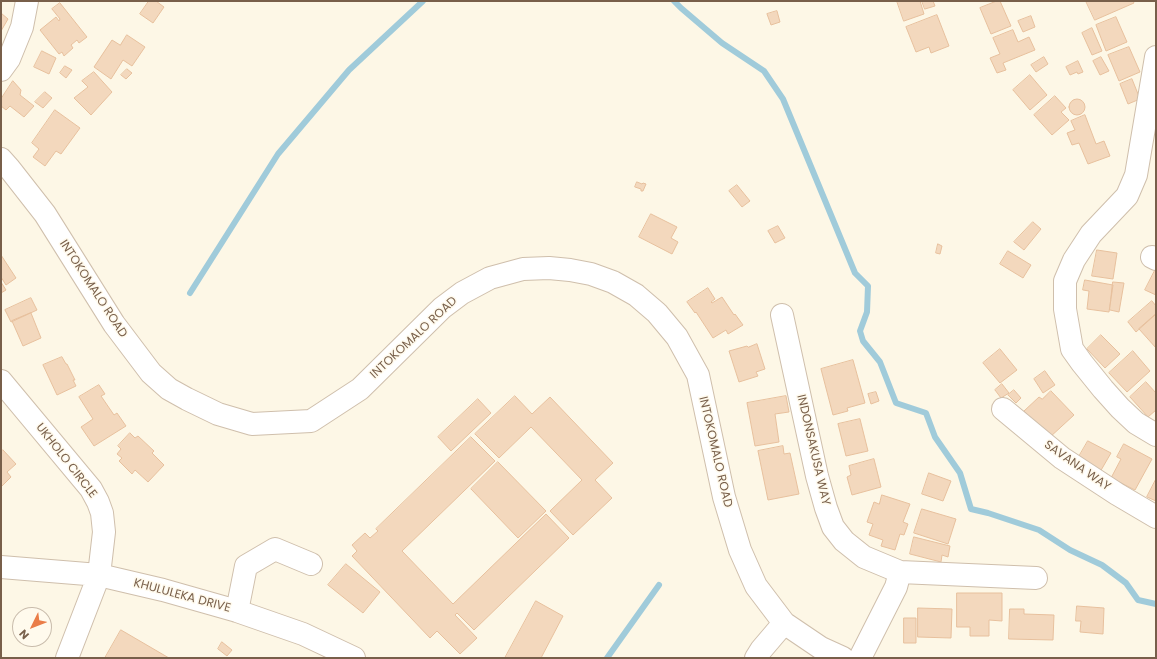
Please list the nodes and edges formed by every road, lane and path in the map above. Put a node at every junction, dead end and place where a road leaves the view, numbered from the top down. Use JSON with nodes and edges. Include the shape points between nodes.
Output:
{"nodes":[{"id":1,"x":27,"y":1,"type":"edge"},
{"id":2,"x":1156,"y":57,"type":"edge"},
{"id":3,"x":1,"y":70,"type":"edge"},
{"id":4,"x":1,"y":159,"type":"edge"},
{"id":5,"x":782,"y":315,"type":"dead end"},
{"id":6,"x":1,"y":381,"type":"edge"},
{"id":7,"x":1003,"y":409,"type":"dead end"},
{"id":8,"x":1156,"y":435,"type":"edge"},
{"id":9,"x":1156,"y":517,"type":"edge"},
{"id":10,"x":311,"y":564,"type":"dead end"},
{"id":11,"x":1,"y":566,"type":"edge"},
{"id":12,"x":900,"y":572,"type":"junction"},
{"id":13,"x":99,"y":575,"type":"junction"},
{"id":14,"x":1036,"y":578,"type":"dead end"},
{"id":15,"x":237,"y":611,"type":"junction"},
{"id":16,"x":784,"y":623,"type":"junction"},
{"id":17,"x":66,"y":658,"type":"edge"},
{"id":18,"x":354,"y":658,"type":"edge"},
{"id":19,"x":756,"y":658,"type":"edge"},
{"id":20,"x":843,"y":658,"type":"edge"},
{"id":21,"x":860,"y":658,"type":"edge"}],
"edges":[{"from":1,"to":3,"type":"street","via":[[22,27],[9,59]]},
{"from":2,"to":8,"type":"street","via":[[1136,175],[1127,196],[1091,234],[1074,260],[1066,281],[1065,309],[1072,349],[1082,363],[1120,408]]},
{"from":4,"to":16,"type":"street","name":"INTOKOMALO ROAD","via":[[45,214],[114,324],[151,373],[168,389],[187,399],[218,414],[252,424],[311,421],[360,389],[442,308],[462,293],[490,278],[523,268],[570,270],[613,282],[636,295],[657,313],[677,337],[698,376],[724,497],[740,550],[756,586]]},
{"from":5,"to":12,"type":"street","name":"INDONSAKUSA WAY","via":[[817,476],[833,527],[844,542],[864,557]]},
{"from":6,"to":13,"type":"street","name":"UKHOLO CIRCLE","via":[[91,489],[98,502],[104,532]]},
{"from":7,"to":9,"type":"street","name":"SAVANA WAY","via":[[1062,458]]},
{"from":10,"to":15,"type":"street","via":[[275,549],[246,566]]},
{"from":11,"to":13,"type":"street","name":"KHULULEKA DRIVE"},
{"from":12,"to":14,"type":"street","name":"INDONSAKUSA WAY"},
{"from":12,"to":21,"type":"street","via":[[896,588]]},
{"from":13,"to":15,"type":"street","name":"KHULULEKA DRIVE"},
{"from":13,"to":17,"type":"street","name":"UKHOLO CIRCLE"},
{"from":15,"to":18,"type":"street","name":"KHULULEKA DRIVE","via":[[303,634]]},
{"from":16,"to":19,"type":"street"},
{"from":16,"to":20,"type":"street","name":"INTOKOMALO ROAD","via":[[821,648]]}]}
